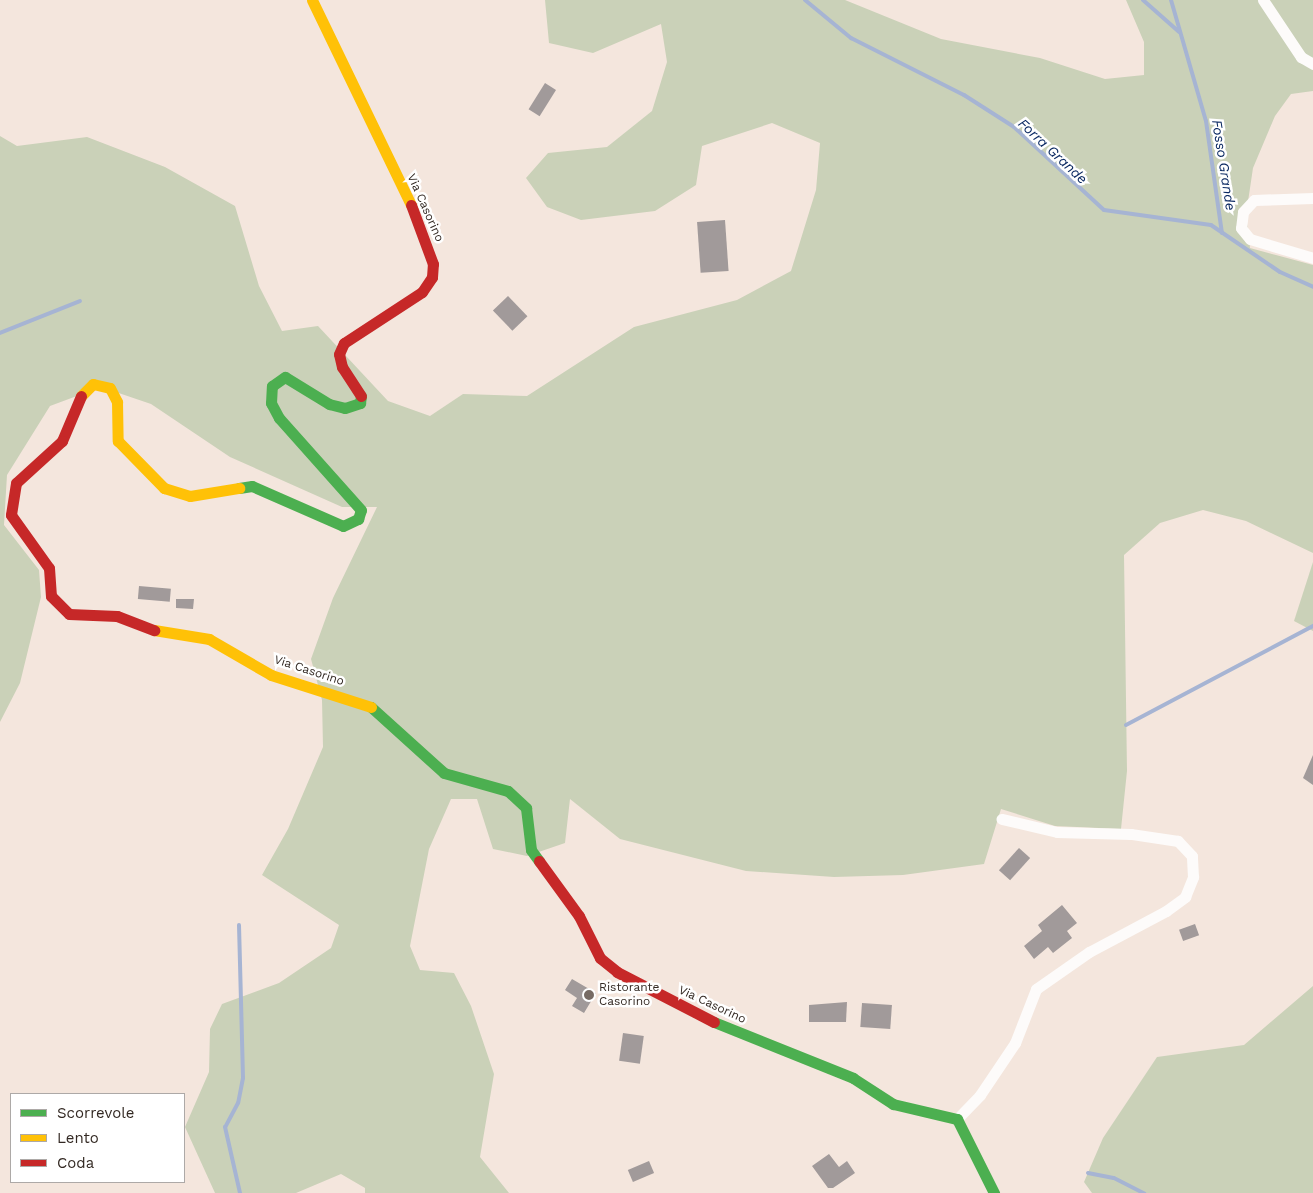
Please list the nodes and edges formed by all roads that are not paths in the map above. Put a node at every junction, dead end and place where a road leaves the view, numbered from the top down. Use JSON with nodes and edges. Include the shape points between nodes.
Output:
{"nodes":[{"id":1,"x":312,"y":0,"type":"edge"},
{"id":2,"x":1263,"y":0,"type":"edge"},
{"id":3,"x":1313,"y":64,"type":"edge"},
{"id":4,"x":1313,"y":198,"type":"edge"},
{"id":5,"x":1313,"y":258,"type":"edge"},
{"id":6,"x":1002,"y":819,"type":"dead end"},
{"id":7,"x":957,"y":1118,"type":"junction"},
{"id":8,"x":994,"y":1193,"type":"edge"}],
"edges":[{"from":1,"to":7,"type":"street","name":"Via Casorino","via":[[415,214],[433,264],[432,277],[422,292],[344,343],[339,354],[342,366],[361,392],[360,404],[345,408],[330,404],[285,376],[272,386],[270,394],[279,418],[361,510],[358,519],[343,526],[252,486],[190,496],[164,488],[118,441],[117,402],[110,388],[93,384],[78,399],[62,441],[16,483],[11,515],[49,568],[51,596],[70,614],[117,616],[160,632],[218,642],[271,675],[382,712],[411,746],[444,773],[476,785],[508,791],[520,799],[531,850],[580,916],[600,958],[617,972],[724,1027],[802,1061],[854,1078],[893,1104]]},
{"from":2,"to":3,"type":"street","via":[[1301,57]]},
{"from":4,"to":5,"type":"street","via":[[1254,200],[1243,212],[1241,228],[1250,239]]},
{"from":6,"to":7,"type":"street","via":[[1057,832],[1131,834],[1178,841],[1192,856],[1193,878],[1185,897],[1166,911],[1089,952],[1036,989],[1015,1043],[980,1095]]},
{"from":7,"to":8,"type":"street"}]}
